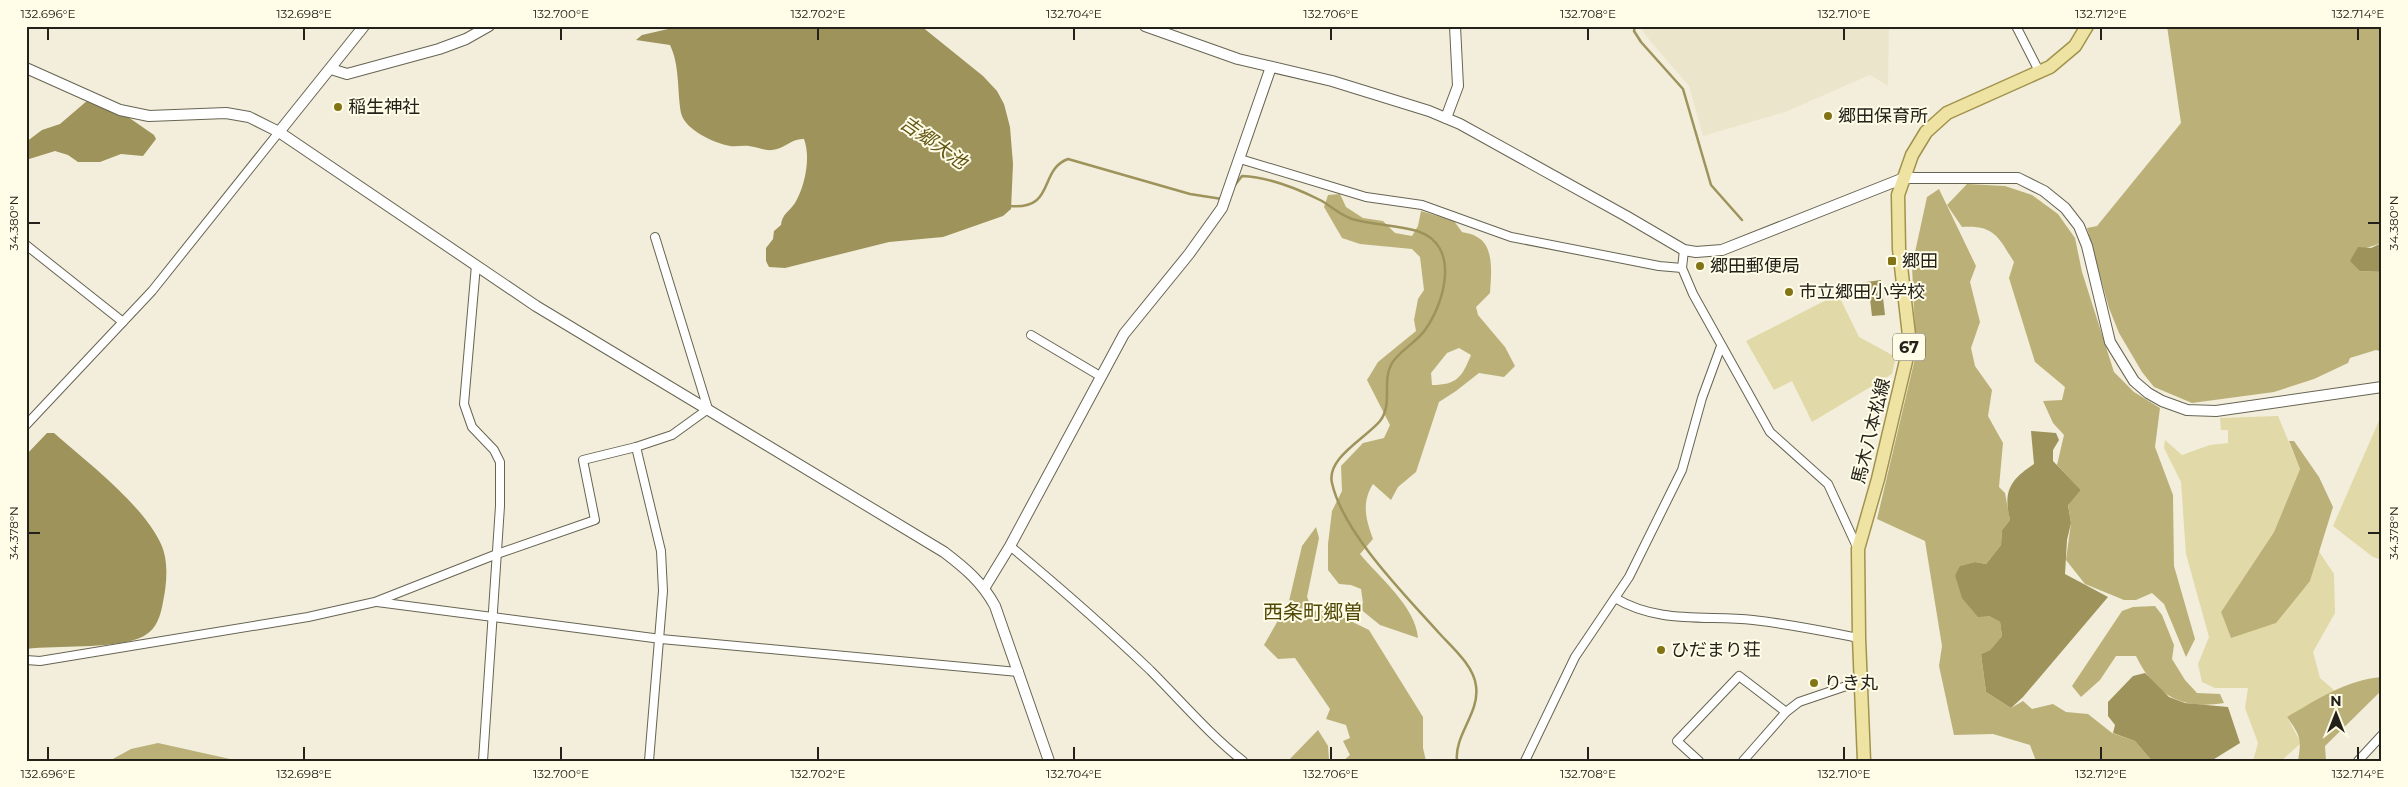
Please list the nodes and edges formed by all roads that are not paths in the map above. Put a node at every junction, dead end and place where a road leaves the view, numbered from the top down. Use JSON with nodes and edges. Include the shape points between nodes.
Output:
{"nodes":[{"id":1,"x":364,"y":26,"type":"edge"},
{"id":2,"x":489,"y":26,"type":"edge"},
{"id":3,"x":1145,"y":26,"type":"edge"},
{"id":4,"x":1456,"y":26,"type":"edge"},
{"id":5,"x":2016,"y":26,"type":"edge"},
{"id":6,"x":2087,"y":26,"type":"edge"},
{"id":7,"x":1271,"y":67,"type":"junction"},
{"id":8,"x":26,"y":68,"type":"edge"},
{"id":9,"x":330,"y":69,"type":"junction"},
{"id":10,"x":2040,"y":73,"type":"junction"},
{"id":11,"x":1446,"y":118,"type":"junction"},
{"id":12,"x":279,"y":132,"type":"junction"},
{"id":13,"x":1240,"y":159,"type":"junction"},
{"id":14,"x":1904,"y":178,"type":"junction"},
{"id":15,"x":655,"y":237,"type":"dead end"},
{"id":16,"x":26,"y":245,"type":"edge"},
{"id":17,"x":1684,"y":250,"type":"junction"},
{"id":18,"x":476,"y":265,"type":"junction"},
{"id":19,"x":1682,"y":268,"type":"junction"},
{"id":20,"x":123,"y":322,"type":"junction"},
{"id":21,"x":1030,"y":336,"type":"dead end"},
{"id":22,"x":1721,"y":346,"type":"junction"},
{"id":23,"x":1100,"y":376,"type":"junction"},
{"id":24,"x":2382,"y":387,"type":"edge"},
{"id":25,"x":708,"y":409,"type":"junction"},
{"id":26,"x":26,"y":425,"type":"edge"},
{"id":27,"x":636,"y":447,"type":"junction"},
{"id":28,"x":1010,"y":546,"type":"junction"},
{"id":29,"x":1858,"y":549,"type":"junction"},
{"id":30,"x":497,"y":554,"type":"junction"},
{"id":31,"x":985,"y":587,"type":"junction"},
{"id":32,"x":1615,"y":598,"type":"junction"},
{"id":33,"x":375,"y":602,"type":"junction"},
{"id":34,"x":493,"y":618,"type":"junction"},
{"id":35,"x":1858,"y":638,"type":"junction"},
{"id":36,"x":660,"y":639,"type":"junction"},
{"id":37,"x":26,"y":660,"type":"edge"},
{"id":38,"x":1019,"y":672,"type":"junction"},
{"id":39,"x":1861,"y":681,"type":"junction"},
{"id":40,"x":1786,"y":712,"type":"junction"},
{"id":41,"x":2382,"y":735,"type":"edge"},
{"id":42,"x":483,"y":761,"type":"edge"},
{"id":43,"x":649,"y":761,"type":"edge"},
{"id":44,"x":1049,"y":761,"type":"edge"},
{"id":45,"x":1243,"y":761,"type":"edge"},
{"id":46,"x":1525,"y":761,"type":"edge"},
{"id":47,"x":1699,"y":761,"type":"edge"},
{"id":48,"x":1743,"y":761,"type":"edge"},
{"id":49,"x":1864,"y":761,"type":"edge"},
{"id":50,"x":2358,"y":761,"type":"edge"}],
"edges":[{"from":1,"to":9,"type":"street"},
{"from":2,"to":9,"type":"street","via":[[439,49],[347,74]]},
{"from":3,"to":7,"type":"street","via":[[1238,59]]},
{"from":4,"to":11,"type":"street","via":[[1458,86]]},
{"from":5,"to":10,"type":"street"},
{"from":6,"to":10,"type":"main road","name":"馬木八本松線","number":"67","via":[[2075,46]]},
{"from":7,"to":11,"type":"street","via":[[1372,92]]},
{"from":7,"to":13,"type":"street"},
{"from":8,"to":12,"type":"street","via":[[120,110],[149,116],[226,113],[249,117]]},
{"from":9,"to":12,"type":"street"},
{"from":10,"to":14,"type":"main road","name":"馬木八本松線","number":"67","via":[[1947,113],[1926,132],[1912,154]]},
{"from":11,"to":17,"type":"street"},
{"from":12,"to":18,"type":"street"},
{"from":12,"to":20,"type":"street","via":[[152,291]]},
{"from":13,"to":19,"type":"street","via":[[1366,197],[1422,205],[1511,237],[1649,265]]},
{"from":13,"to":23,"type":"street","via":[[1222,208],[1124,334]]},
{"from":14,"to":17,"type":"street","via":[[1722,250]]},
{"from":14,"to":24,"type":"street","via":[[2018,178],[2065,208],[2079,226],[2087,246],[2110,342],[2134,381],[2162,401],[2187,410],[2209,412]]},
{"from":14,"to":29,"type":"main road","name":"馬木八本松線","number":"67","via":[[1898,195],[1899,249],[1910,344]]},
{"from":15,"to":25,"type":"street"},
{"from":16,"to":20,"type":"street"},
{"from":17,"to":19,"type":"street"},
{"from":18,"to":25,"type":"street","via":[[536,306]]},
{"from":18,"to":30,"type":"street","via":[[464,404],[472,427],[494,450],[500,462]]},
{"from":19,"to":22,"type":"street"},
{"from":20,"to":26,"type":"street"},
{"from":21,"to":23,"type":"street"},
{"from":22,"to":29,"type":"street","via":[[1770,432],[1828,484]]},
{"from":22,"to":32,"type":"street","via":[[1702,398],[1682,470],[1629,577]]},
{"from":23,"to":28,"type":"street"},
{"from":25,"to":27,"type":"street","via":[[672,435]]},
{"from":25,"to":31,"type":"street","via":[[944,552]]},
{"from":27,"to":30,"type":"street","via":[[582,460],[595,520]]},
{"from":27,"to":36,"type":"street","via":[[660,551],[663,591]]},
{"from":28,"to":31,"type":"street"},
{"from":28,"to":45,"type":"street","via":[[1092,614],[1184,703],[1218,741]]},
{"from":29,"to":35,"type":"main road","name":"馬木八本松線","number":"67"},
{"from":30,"to":33,"type":"street"},
{"from":30,"to":34,"type":"street"},
{"from":31,"to":38,"type":"street"},
{"from":32,"to":35,"type":"street","via":[[1629,606],[1683,618],[1750,620]]},
{"from":32,"to":46,"type":"street","via":[[1575,657]]},
{"from":33,"to":34,"type":"street"},
{"from":33,"to":37,"type":"street","via":[[299,618],[40,661]]},
{"from":34,"to":36,"type":"street"},
{"from":34,"to":42,"type":"street"},
{"from":35,"to":39,"type":"main road","name":"馬木八本松線","number":"67"},
{"from":36,"to":38,"type":"street"},
{"from":36,"to":43,"type":"street"},
{"from":38,"to":44,"type":"street"},
{"from":39,"to":40,"type":"street","via":[[1798,702]]},
{"from":39,"to":49,"type":"main road","name":"馬木八本松線","number":"67"},
{"from":40,"to":47,"type":"street","via":[[1740,676],[1677,741]]},
{"from":40,"to":48,"type":"street"},
{"from":41,"to":50,"type":"street"}]}
